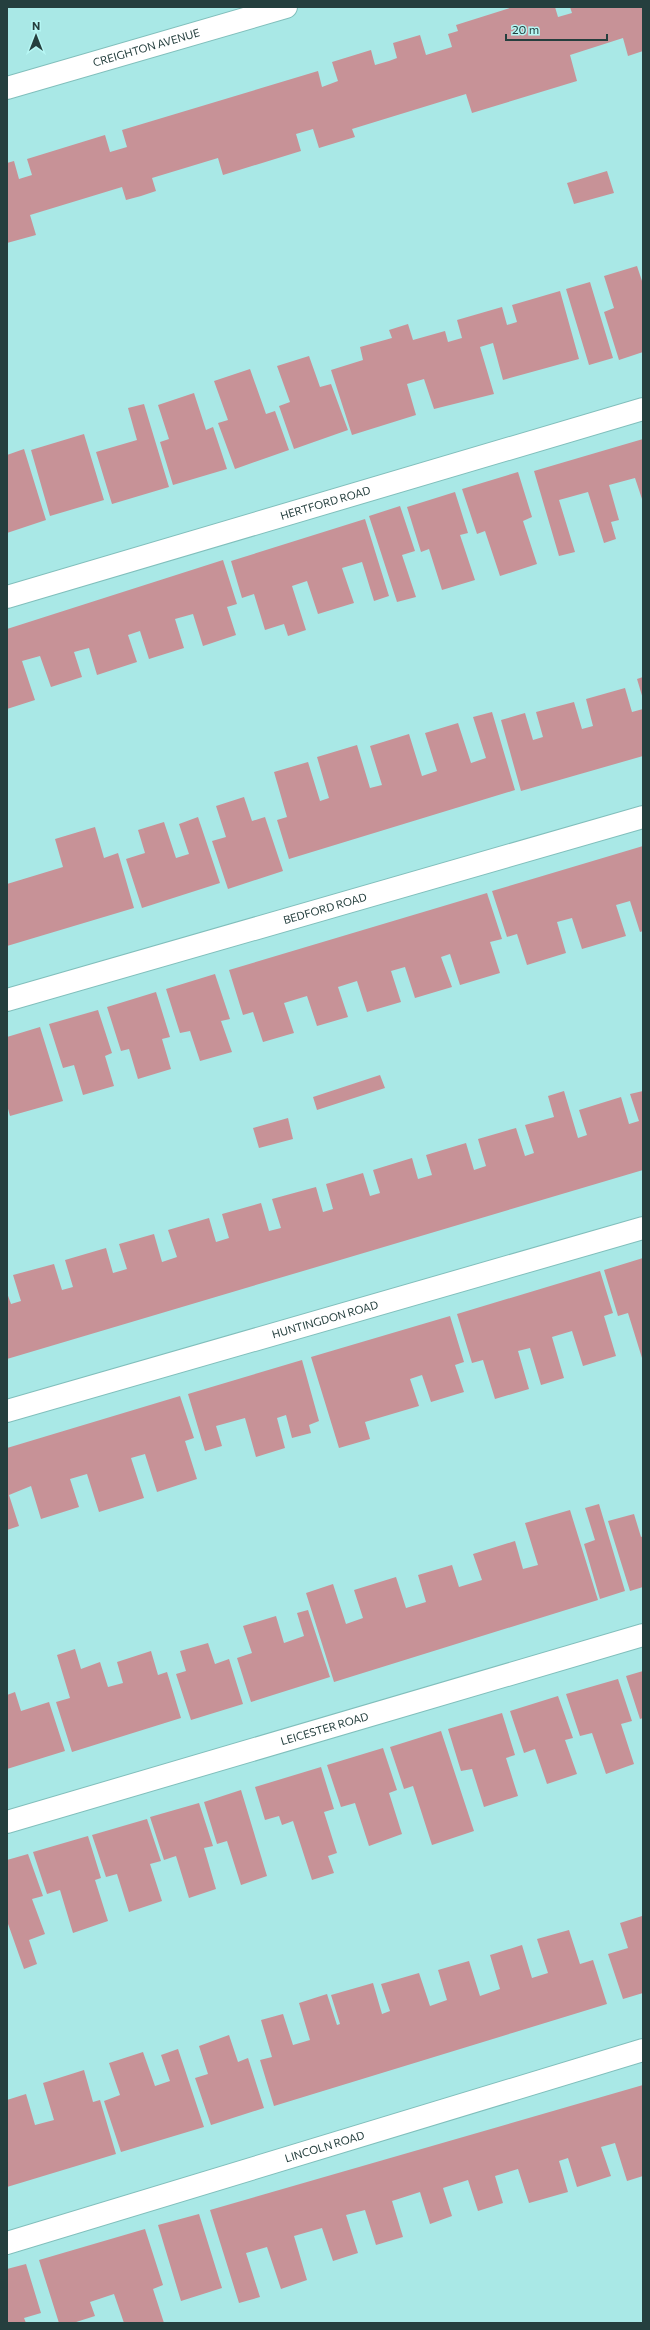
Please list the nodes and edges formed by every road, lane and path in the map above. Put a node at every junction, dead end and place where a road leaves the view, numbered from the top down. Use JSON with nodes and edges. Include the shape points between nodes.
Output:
{"nodes":[{"id":1,"x":286,"y":7,"type":"edge"},
{"id":2,"x":7,"y":88,"type":"edge"},
{"id":3,"x":643,"y":409,"type":"edge"},
{"id":4,"x":7,"y":597,"type":"edge"},
{"id":5,"x":643,"y":817,"type":"edge"},
{"id":6,"x":7,"y":1000,"type":"edge"},
{"id":7,"x":643,"y":1228,"type":"edge"},
{"id":8,"x":7,"y":1411,"type":"edge"},
{"id":9,"x":643,"y":1636,"type":"edge"},
{"id":10,"x":7,"y":1822,"type":"edge"},
{"id":11,"x":643,"y":2050,"type":"edge"},
{"id":12,"x":7,"y":2243,"type":"edge"}],
"edges":[{"from":1,"to":2,"type":"street","name":"CREIGHTON AVENUE"},
{"from":3,"to":4,"type":"street","name":"HERTFORD ROAD"},
{"from":5,"to":6,"type":"street","name":"BEDFORD ROAD"},
{"from":7,"to":8,"type":"street","name":"HUNTINGDON ROAD"},
{"from":9,"to":10,"type":"street","name":"LEICESTER ROAD"},
{"from":11,"to":12,"type":"street","name":"LINCOLN ROAD"}]}
